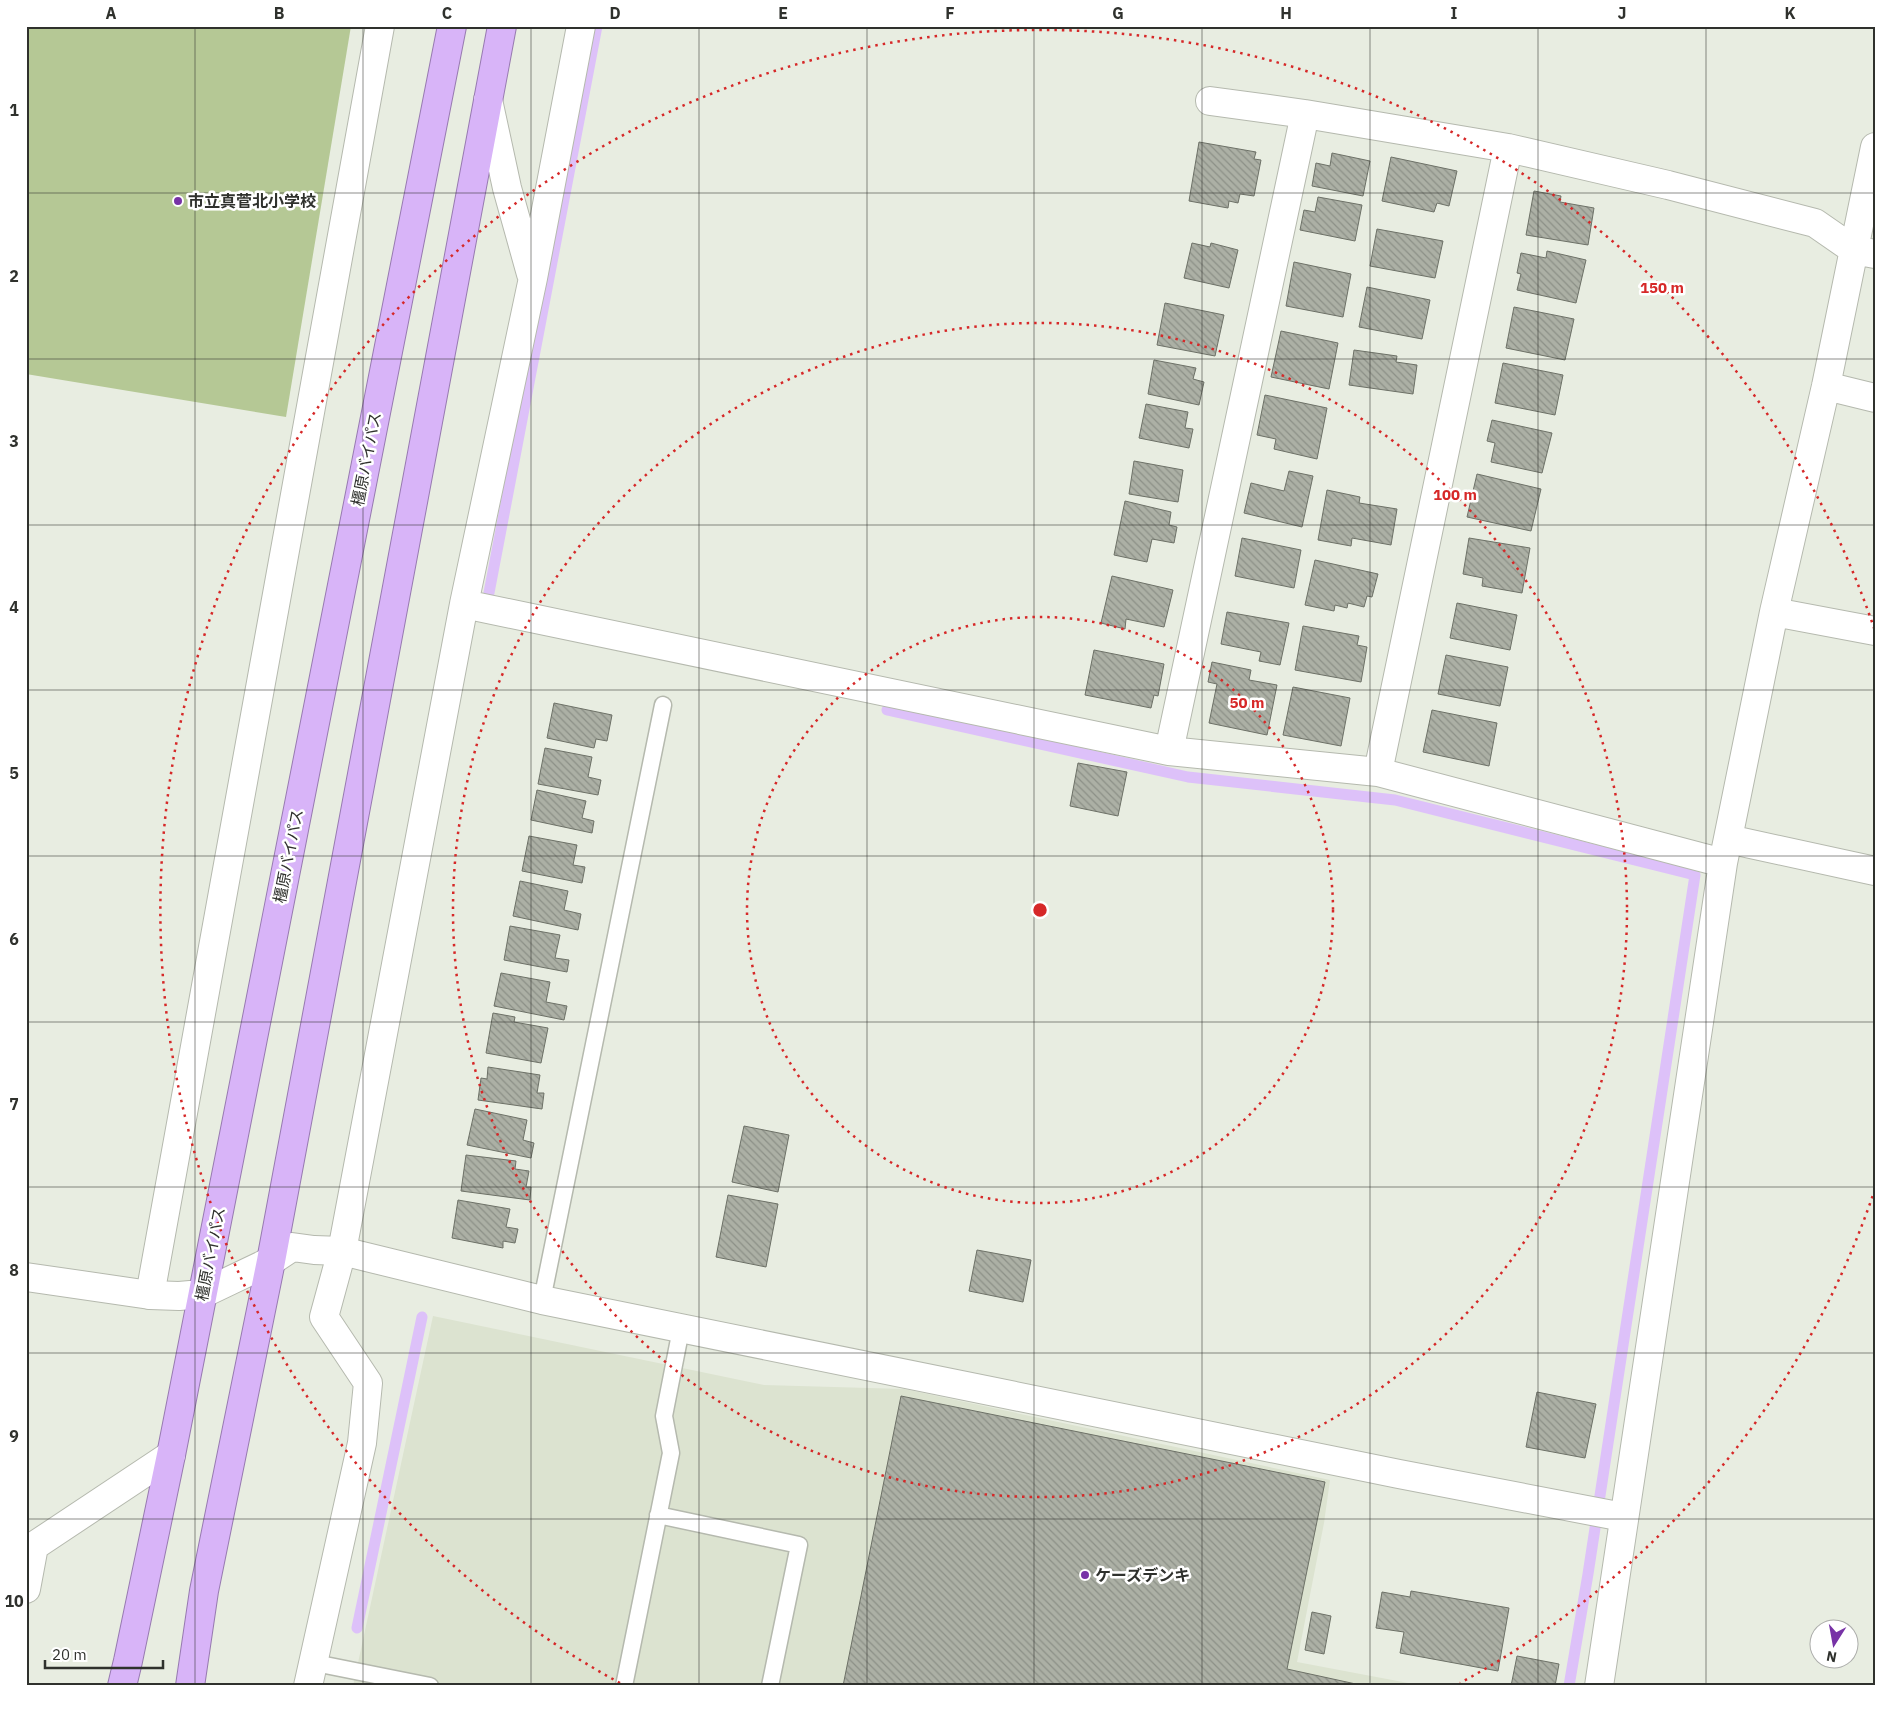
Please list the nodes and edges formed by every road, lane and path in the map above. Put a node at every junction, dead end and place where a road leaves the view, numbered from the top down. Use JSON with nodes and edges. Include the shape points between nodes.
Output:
{"nodes":[{"id":1,"x":380,"y":26,"type":"edge"},
{"id":2,"x":452,"y":26,"type":"edge"},
{"id":3,"x":502,"y":26,"type":"edge"},
{"id":4,"x":580,"y":26,"type":"edge"},
{"id":5,"x":488,"y":98,"type":"junction"},
{"id":6,"x":1210,"y":101,"type":"dead end"},
{"id":7,"x":1305,"y":114,"type":"junction"},
{"id":8,"x":1875,"y":147,"type":"edge"},
{"id":9,"x":1508,"y":148,"type":"junction"},
{"id":10,"x":1865,"y":252,"type":"edge"},
{"id":11,"x":533,"y":278,"type":"junction"},
{"id":12,"x":1826,"y":386,"type":"junction"},
{"id":13,"x":1875,"y":398,"type":"edge"},
{"id":14,"x":464,"y":604,"type":"junction"},
{"id":15,"x":1774,"y":612,"type":"junction"},
{"id":16,"x":1875,"y":632,"type":"edge"},
{"id":17,"x":663,"y":705,"type":"dead end"},
{"id":18,"x":1170,"y":751,"type":"junction"},
{"id":19,"x":1378,"y":772,"type":"junction"},
{"id":20,"x":1725,"y":851,"type":"junction"},
{"id":21,"x":1875,"y":871,"type":"edge"},
{"id":22,"x":342,"y":1251,"type":"junction"},
{"id":23,"x":271,"y":1261,"type":"junction"},
{"id":24,"x":26,"y":1277,"type":"edge"},
{"id":25,"x":202,"y":1294,"type":"junction"},
{"id":26,"x":150,"y":1295,"type":"junction"},
{"id":27,"x":542,"y":1300,"type":"junction"},
{"id":28,"x":681,"y":1329,"type":"junction"},
{"id":29,"x":171,"y":1455,"type":"junction"},
{"id":30,"x":658,"y":1515,"type":"junction"},
{"id":31,"x":1623,"y":1516,"type":"junction"},
{"id":32,"x":26,"y":1589,"type":"edge"},
{"id":33,"x":312,"y":1674,"type":"edge"},
{"id":34,"x":122,"y":1686,"type":"edge"},
{"id":35,"x":190,"y":1686,"type":"edge"},
{"id":36,"x":430,"y":1686,"type":"edge"},
{"id":37,"x":624,"y":1686,"type":"edge"},
{"id":38,"x":770,"y":1686,"type":"edge"},
{"id":39,"x":1599,"y":1686,"type":"edge"}],
"edges":[{"from":1,"to":26,"type":"street"},
{"from":2,"to":25,"type":"highway","name":"橿原バイパス"},
{"from":3,"to":5,"type":"highway"},
{"from":4,"to":11,"type":"street"},
{"from":5,"to":11,"type":"street","via":[[507,188]]},
{"from":5,"to":23,"type":"highway"},
{"from":6,"to":7,"type":"street"},
{"from":7,"to":9,"type":"street"},
{"from":7,"to":18,"type":"street"},
{"from":8,"to":10,"type":"street"},
{"from":9,"to":10,"type":"street","via":[[1815,223]]},
{"from":9,"to":19,"type":"street"},
{"from":10,"to":12,"type":"street"},
{"from":11,"to":14,"type":"street"},
{"from":12,"to":13,"type":"street"},
{"from":12,"to":15,"type":"street"},
{"from":14,"to":18,"type":"street"},
{"from":14,"to":22,"type":"street"},
{"from":15,"to":16,"type":"street"},
{"from":15,"to":20,"type":"street"},
{"from":17,"to":27,"type":"lane"},
{"from":18,"to":19,"type":"street"},
{"from":19,"to":20,"type":"street"},
{"from":20,"to":21,"type":"street"},
{"from":20,"to":31,"type":"street"},
{"from":22,"to":23,"type":"street","via":[[292,1247]]},
{"from":22,"to":27,"type":"street"},
{"from":22,"to":33,"type":"street","via":[[324,1317],[368,1383],[362,1443]]},
{"from":23,"to":25,"type":"street"},
{"from":23,"to":35,"type":"highway","via":[[204,1591]]},
{"from":24,"to":26,"type":"street"},
{"from":25,"to":26,"type":"street"},
{"from":25,"to":29,"type":"highway","name":"橿原バイパス"},
{"from":27,"to":28,"type":"street"},
{"from":28,"to":30,"type":"lane","via":[[664,1416],[671,1453]]},
{"from":28,"to":31,"type":"street"},
{"from":29,"to":32,"type":"street","via":[[34,1546]]},
{"from":29,"to":34,"type":"highway","name":"橿原バイパス"},
{"from":30,"to":37,"type":"lane"},
{"from":30,"to":38,"type":"lane","via":[[799,1545]]},
{"from":31,"to":39,"type":"street"},
{"from":33,"to":36,"type":"lane"}]}
